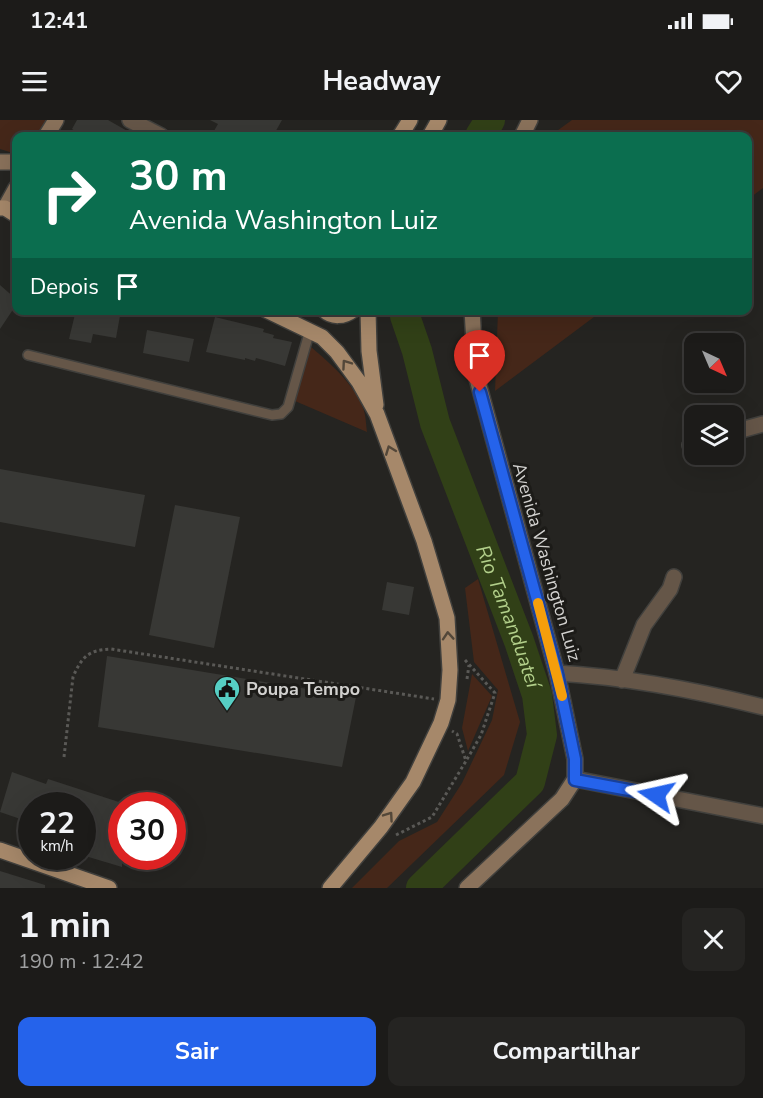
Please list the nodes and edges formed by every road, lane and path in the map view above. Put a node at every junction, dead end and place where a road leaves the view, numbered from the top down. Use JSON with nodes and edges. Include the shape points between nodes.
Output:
{"nodes":[{"id":1,"x":130,"y":120,"type":"edge"},
{"id":2,"x":153,"y":132,"type":"edge"},
{"id":3,"x":277,"y":315,"type":"edge"},
{"id":4,"x":368,"y":315,"type":"edge"},
{"id":5,"x":472,"y":315,"type":"edge"},
{"id":6,"x":310,"y":330,"type":"junction"},
{"id":7,"x":28,"y":355,"type":"dead end"},
{"id":8,"x":377,"y":414,"type":"junction"},
{"id":9,"x":763,"y":424,"type":"edge"},
{"id":10,"x":744,"y":429,"type":"edge"},
{"id":11,"x":674,"y":576,"type":"dead end"},
{"id":12,"x":448,"y":644,"type":"junction"},
{"id":13,"x":557,"y":673,"type":"junction"},
{"id":14,"x":622,"y":680,"type":"junction"},
{"id":15,"x":448,"y":700,"type":"junction"},
{"id":16,"x":763,"y":706,"type":"edge"},
{"id":17,"x":441,"y":723,"type":"junction"},
{"id":18,"x":64,"y":757,"type":"dead end"},
{"id":19,"x":466,"y":761,"type":"junction"},
{"id":20,"x":575,"y":780,"type":"junction"},
{"id":21,"x":763,"y":816,"type":"edge"},
{"id":22,"x":391,"y":837,"type":"dead end"},
{"id":23,"x":0,"y":850,"type":"edge"},
{"id":24,"x":109,"y":888,"type":"edge"},
{"id":25,"x":330,"y":888,"type":"edge"},
{"id":26,"x":467,"y":888,"type":"edge"}],
"edges":[{"from":1,"to":2,"type":"street"},
{"from":3,"to":6,"type":"main road"},
{"from":4,"to":8,"type":"main road"},
{"from":5,"to":13,"type":"street","name":"Avenida Washington Luiz","via":[[476,375]]},
{"from":6,"to":7,"type":"lane","via":[[288,407],[273,415]]},
{"from":8,"to":6,"type":"main road","one_way":true,"via":[[337,352]]},
{"from":12,"to":8,"type":"main road","one_way":true,"via":[[447,618],[433,565]]},
{"from":9,"to":10,"type":"street"},
{"from":11,"to":14,"type":"street","via":[[670,589],[644,625]]},
{"from":12,"to":15,"type":"main road"},
{"from":12,"to":19,"type":"path","via":[[495,693],[481,735]]},
{"from":13,"to":14,"type":"street"},
{"from":13,"to":20,"type":"street","name":"Avenida Washington Luiz","via":[[575,759]]},
{"from":14,"to":16,"type":"street"},
{"from":15,"to":17,"type":"main road"},
{"from":15,"to":18,"type":"path","via":[[98,650],[86,655],[74,677]]},
{"from":17,"to":19,"type":"path","via":[[457,734]]},
{"from":25,"to":17,"type":"main road","one_way":true,"via":[[413,782]]},
{"from":19,"to":22,"type":"path","via":[[432,817]]},
{"from":20,"to":21,"type":"street"},
{"from":20,"to":26,"type":"street","via":[[562,799]]},
{"from":23,"to":24,"type":"main road"}]}
